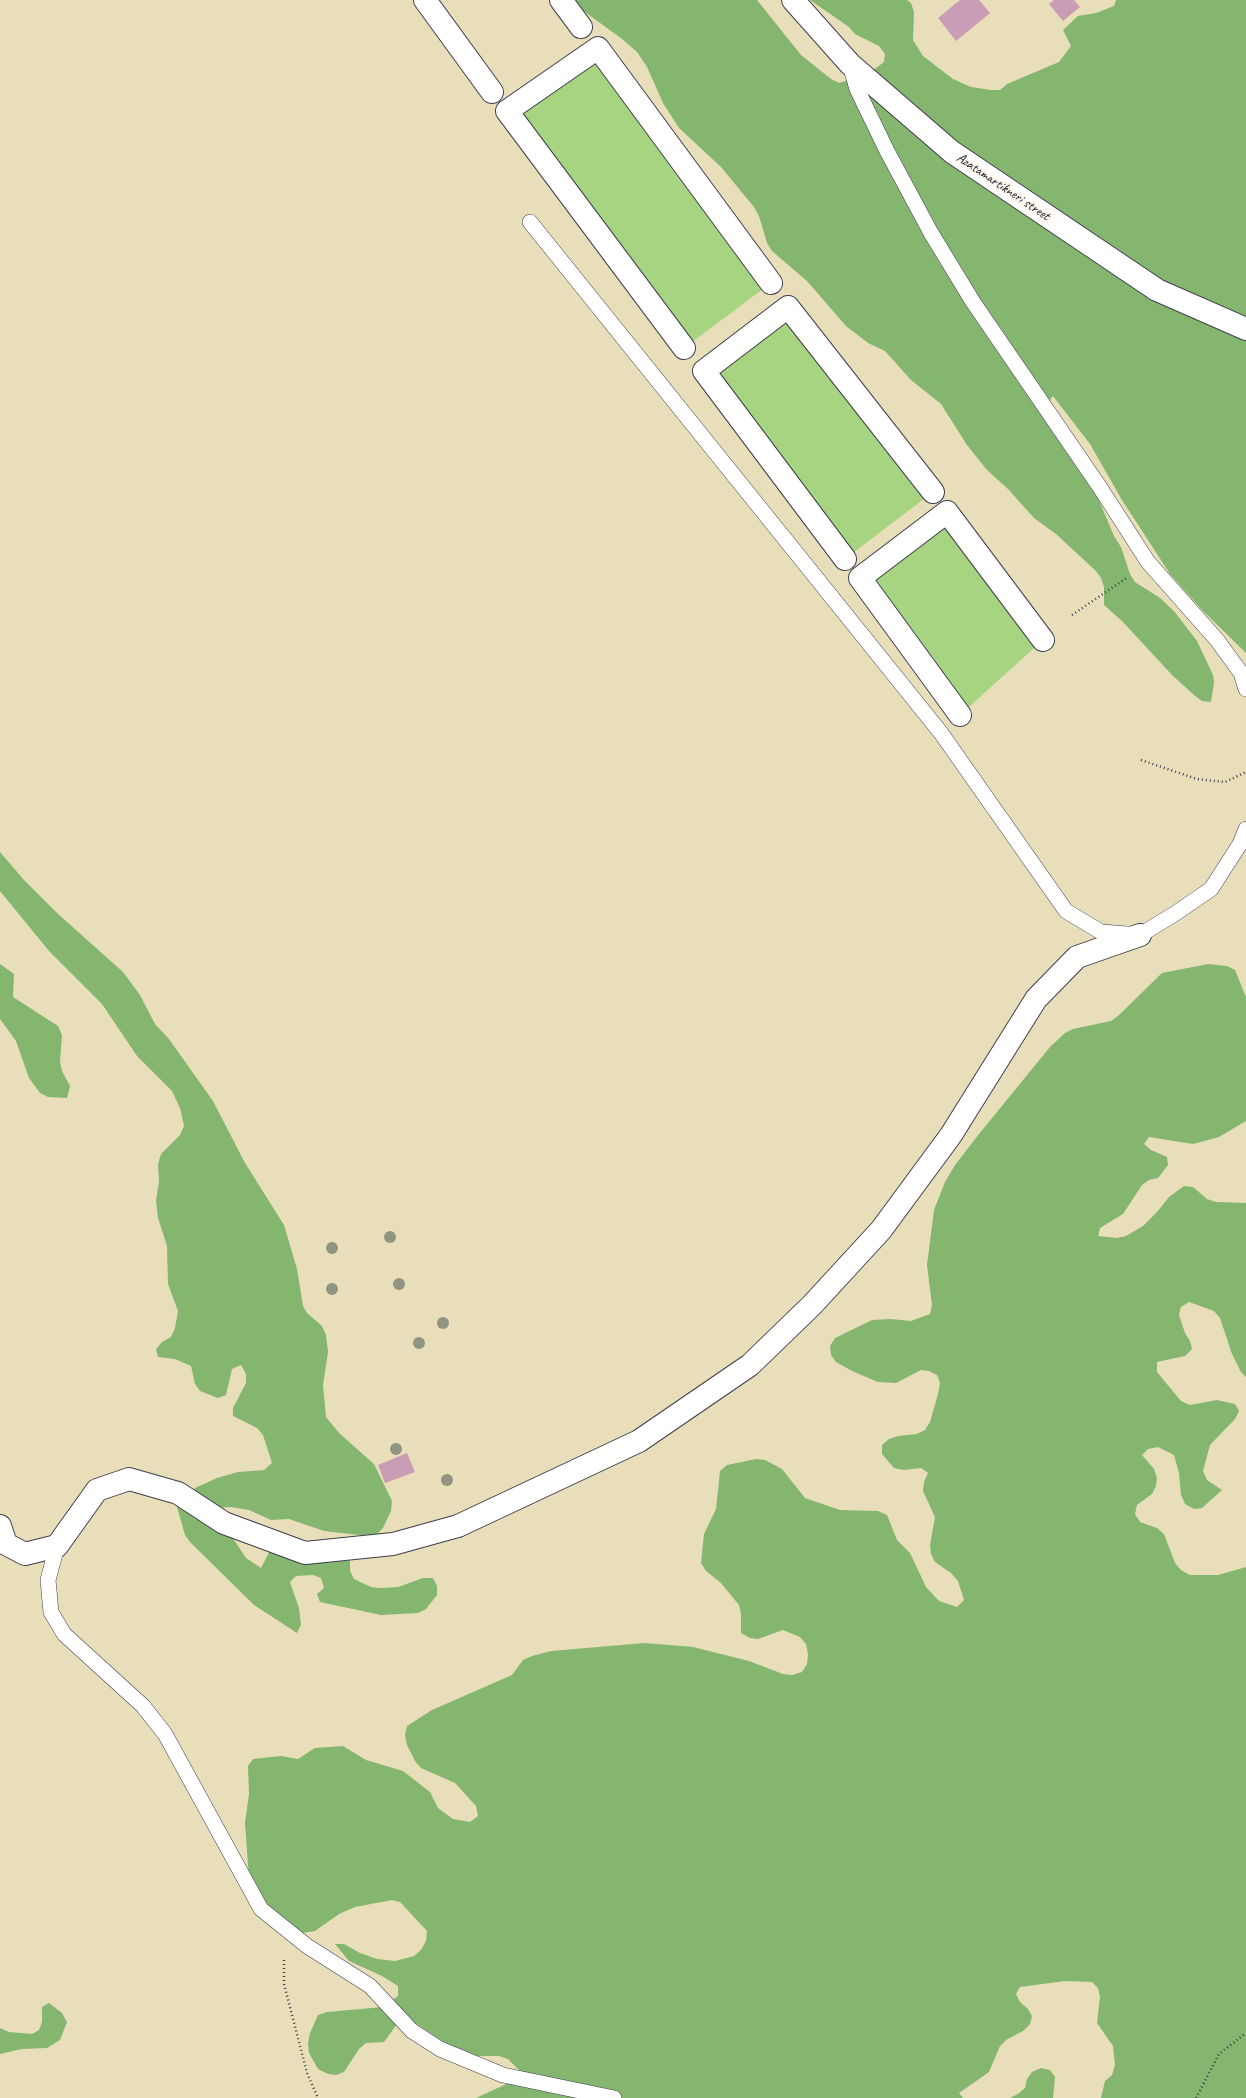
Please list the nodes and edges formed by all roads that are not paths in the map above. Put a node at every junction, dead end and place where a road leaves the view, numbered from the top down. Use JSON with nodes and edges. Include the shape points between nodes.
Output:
{"nodes":[{"id":1,"x":424,"y":0,"type":"edge"},
{"id":2,"x":562,"y":0,"type":"edge"},
{"id":3,"x":793,"y":0,"type":"edge"},
{"id":4,"x":582,"y":27,"type":"dead end"},
{"id":5,"x":850,"y":64,"type":"junction"},
{"id":6,"x":492,"y":92,"type":"dead end"},
{"id":7,"x":530,"y":222,"type":"dead end"},
{"id":8,"x":771,"y":283,"type":"dead end"},
{"id":9,"x":1246,"y":329,"type":"edge"},
{"id":10,"x":684,"y":348,"type":"dead end"},
{"id":11,"x":933,"y":492,"type":"dead end"},
{"id":12,"x":845,"y":559,"type":"dead end"},
{"id":13,"x":1043,"y":640,"type":"dead end"},
{"id":14,"x":1246,"y":689,"type":"edge"},
{"id":15,"x":960,"y":715,"type":"dead end"},
{"id":16,"x":1246,"y":829,"type":"edge"},
{"id":17,"x":1140,"y":935,"type":"junction"},
{"id":18,"x":0,"y":1526,"type":"edge"},
{"id":19,"x":57,"y":1546,"type":"junction"},
{"id":20,"x":614,"y":2098,"type":"edge"}],
"edges":[{"from":1,"to":6,"type":"street"},
{"from":2,"to":4,"type":"street"},
{"from":3,"to":5,"type":"street","name":"Azatamartikneri street"},
{"from":5,"to":9,"type":"street","name":"Azatamartikneri street","via":[[952,152],[1157,290]]},
{"from":5,"to":14,"type":"lane","via":[[857,89],[886,151],[930,233],[973,302],[1148,562],[1217,640],[1241,673]]},
{"from":7,"to":17,"type":"lane","via":[[941,733],[1066,911],[1101,932]]},
{"from":8,"to":10,"type":"street","via":[[598,48],[507,111]]},
{"from":11,"to":12,"type":"street","via":[[788,307],[704,371]]},
{"from":13,"to":15,"type":"street","via":[[947,512],[860,578]]},
{"from":16,"to":17,"type":"lane","via":[[1240,844],[1211,889]]},
{"from":17,"to":19,"type":"street","via":[[1077,957],[1036,999],[951,1135],[881,1230],[812,1305],[750,1365],[639,1442],[458,1526],[393,1544],[305,1553],[224,1523],[178,1493],[129,1479],[96,1490]]},
{"from":18,"to":19,"type":"street","via":[[6,1544],[25,1554]]},
{"from":19,"to":20,"type":"lane","via":[[48,1580],[51,1612],[64,1634],[142,1706],[165,1734],[261,1909],[316,1951],[370,1986],[412,2031],[440,2049],[503,2075]]}]}
